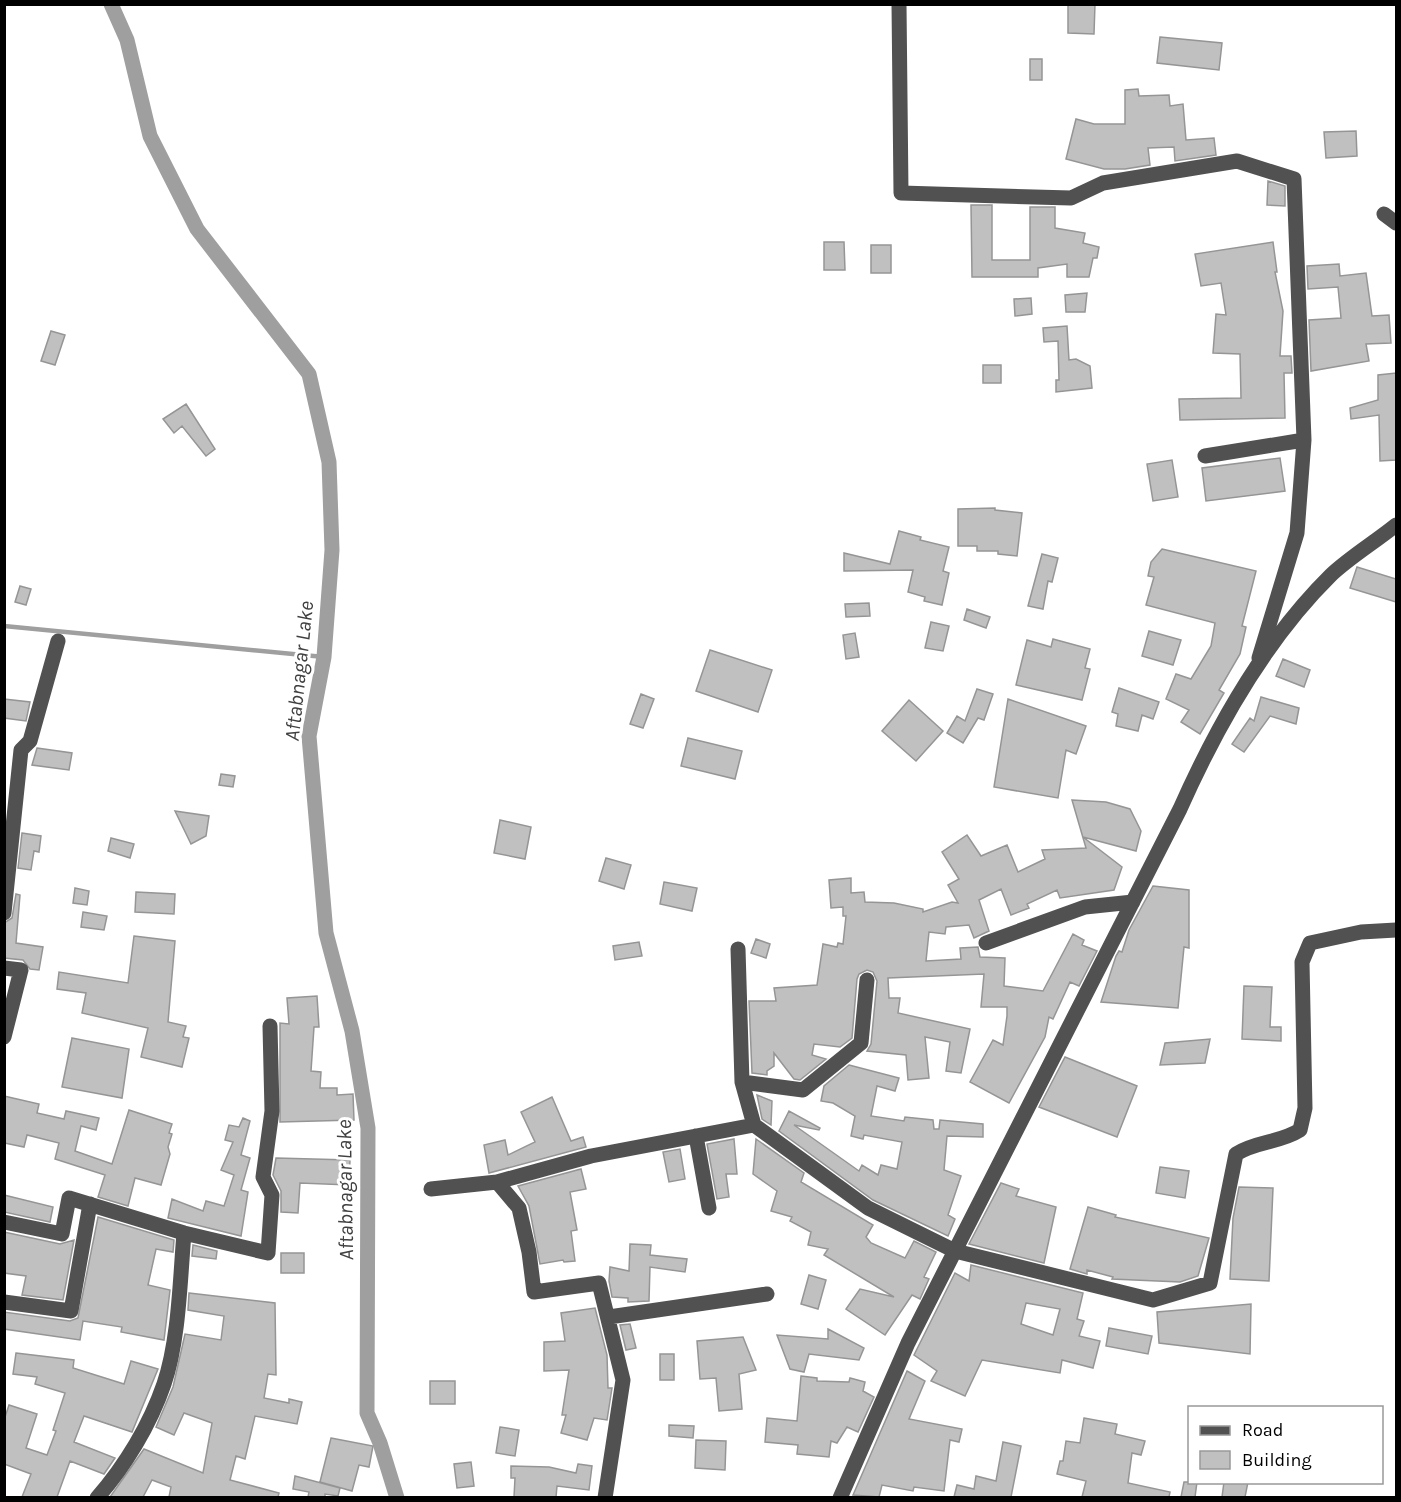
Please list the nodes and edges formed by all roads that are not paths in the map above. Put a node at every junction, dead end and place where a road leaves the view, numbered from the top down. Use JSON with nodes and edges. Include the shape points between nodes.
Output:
{"nodes":[{"id":1,"x":899,"y":4,"type":"edge"},
{"id":2,"x":1304,"y":440,"type":"junction"},
{"id":3,"x":1205,"y":456,"type":"dead end"},
{"id":4,"x":1396,"y":525,"type":"edge"},
{"id":5,"x":58,"y":642,"type":"dead end"},
{"id":6,"x":1258,"y":664,"type":"junction"},
{"id":7,"x":1133,"y":902,"type":"junction"},
{"id":8,"x":4,"y":913,"type":"edge"},
{"id":9,"x":1396,"y":930,"type":"edge"},
{"id":10,"x":986,"y":943,"type":"dead end"},
{"id":11,"x":738,"y":948,"type":"dead end"},
{"id":12,"x":4,"y":968,"type":"edge"},
{"id":13,"x":867,"y":980,"type":"dead end"},
{"id":14,"x":270,"y":1026,"type":"dead end"},
{"id":15,"x":4,"y":1036,"type":"edge"},
{"id":16,"x":742,"y":1082,"type":"junction"},
{"id":17,"x":754,"y":1125,"type":"junction"},
{"id":18,"x":696,"y":1136,"type":"junction"},
{"id":19,"x":497,"y":1182,"type":"junction"},
{"id":20,"x":431,"y":1189,"type":"dead end"},
{"id":21,"x":90,"y":1204,"type":"junction"},
{"id":22,"x":709,"y":1208,"type":"dead end"},
{"id":23,"x":4,"y":1222,"type":"edge"},
{"id":24,"x":184,"y":1233,"type":"junction"},
{"id":25,"x":955,"y":1251,"type":"junction"},
{"id":26,"x":767,"y":1294,"type":"dead end"},
{"id":27,"x":4,"y":1302,"type":"edge"},
{"id":28,"x":609,"y":1317,"type":"junction"},
{"id":29,"x":97,"y":1497,"type":"edge"},
{"id":30,"x":606,"y":1497,"type":"edge"},
{"id":31,"x":840,"y":1497,"type":"edge"}],
"edges":[{"from":1,"to":2,"type":"street","via":[[901,193],[1071,198],[1103,183],[1237,161],[1294,179]]},
{"from":2,"to":3,"type":"street"},
{"from":2,"to":6,"type":"street","via":[[1297,533]]},
{"from":4,"to":6,"type":"street","via":[[1331,575]]},
{"from":5,"to":8,"type":"street","via":[[30,741],[21,750]]},
{"from":6,"to":7,"type":"street","via":[[1202,759]]},
{"from":7,"to":10,"type":"street","via":[[1085,907]]},
{"from":7,"to":25,"type":"street"},
{"from":9,"to":25,"type":"street","via":[[1361,932],[1310,943],[1302,962],[1305,1107],[1300,1130],[1288,1138],[1247,1146],[1236,1154],[1210,1283],[1153,1300]]},
{"from":11,"to":16,"type":"street"},
{"from":12,"to":15,"type":"street","via":[[21,970]]},
{"from":13,"to":16,"type":"street","via":[[861,1043],[803,1090]]},
{"from":14,"to":24,"type":"street","via":[[272,1111],[263,1177],[272,1196],[268,1253]]},
{"from":16,"to":17,"type":"street"},
{"from":17,"to":18,"type":"street"},
{"from":17,"to":25,"type":"street","via":[[868,1208]]},
{"from":18,"to":19,"type":"street","via":[[591,1156]]},
{"from":18,"to":22,"type":"street"},
{"from":19,"to":20,"type":"street"},
{"from":19,"to":28,"type":"street","via":[[519,1208],[530,1252],[534,1292],[599,1283]]},
{"from":21,"to":23,"type":"street","via":[[69,1198],[62,1234]]},
{"from":21,"to":24,"type":"street"},
{"from":21,"to":27,"type":"street","via":[[71,1311]]},
{"from":24,"to":29,"type":"street","via":[[177,1317],[164,1383],[119,1473]]},
{"from":25,"to":31,"type":"street","via":[[908,1343]]},
{"from":26,"to":28,"type":"street"},
{"from":28,"to":30,"type":"street","via":[[623,1380]]}]}
